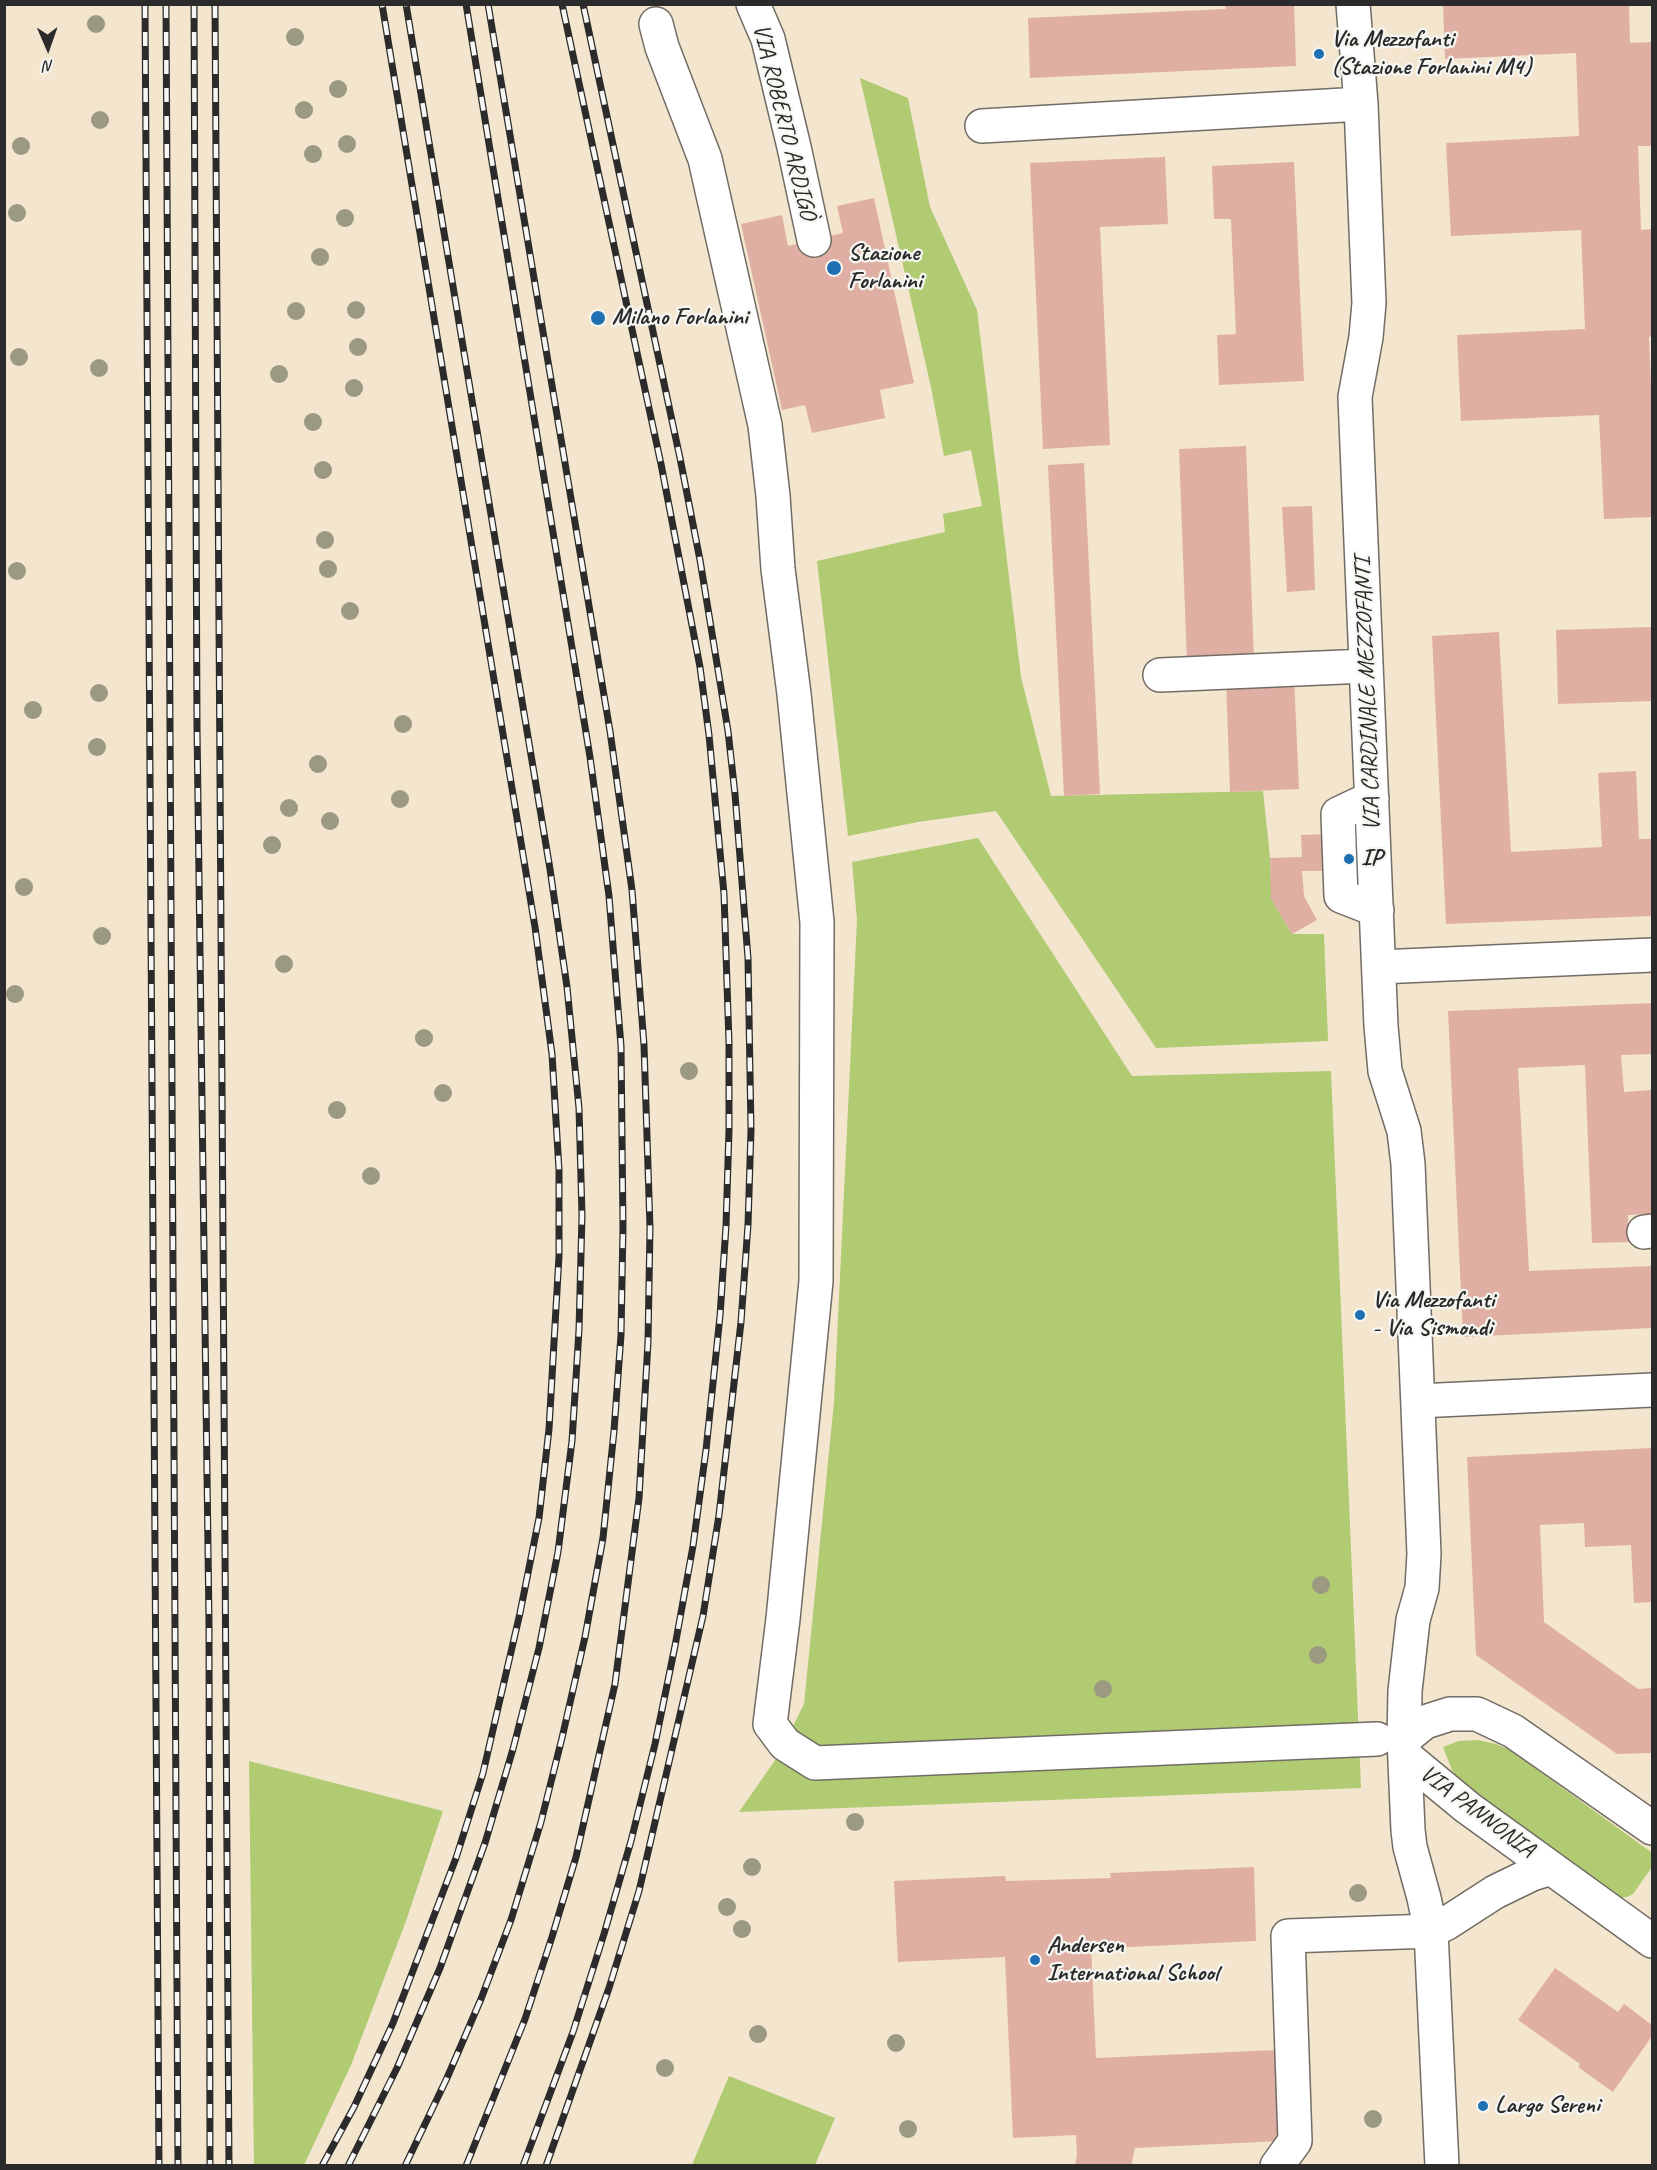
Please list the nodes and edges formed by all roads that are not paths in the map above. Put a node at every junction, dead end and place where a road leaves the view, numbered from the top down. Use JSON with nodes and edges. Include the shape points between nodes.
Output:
{"nodes":[{"id":1,"x":753,"y":4,"type":"edge"},
{"id":2,"x":1353,"y":4,"type":"edge"},
{"id":3,"x":659,"y":11,"type":"edge"},
{"id":4,"x":1361,"y":104,"type":"junction"},
{"id":5,"x":982,"y":126,"type":"dead end"},
{"id":6,"x":814,"y":240,"type":"dead end"},
{"id":7,"x":1366,"y":666,"type":"junction"},
{"id":8,"x":1160,"y":675,"type":"dead end"},
{"id":9,"x":1653,"y":955,"type":"edge"},
{"id":10,"x":1379,"y":967,"type":"junction"},
{"id":11,"x":1653,"y":1390,"type":"edge"},
{"id":12,"x":1418,"y":1401,"type":"junction"},
{"id":13,"x":1395,"y":1745,"type":"junction"},
{"id":14,"x":1653,"y":1828,"type":"edge"},
{"id":15,"x":1551,"y":1868,"type":"junction"},
{"id":16,"x":1647,"y":1928,"type":"edge"},
{"id":17,"x":1431,"y":1931,"type":"junction"},
{"id":18,"x":1277,"y":2166,"type":"edge"},
{"id":19,"x":1442,"y":2166,"type":"edge"}],
"edges":[{"from":1,"to":6,"type":"street","name":"VIA ROBERTO ARDIGÒ","via":[[768,39]]},
{"from":2,"to":4,"type":"street","name":"VIA CARDINALE MEZZOFANTI"},
{"from":3,"to":13,"type":"street","via":[[662,47],[705,159],[765,425],[817,922],[816,1269],[770,1724],[785,1744],[814,1763]]},
{"from":4,"to":5,"type":"street"},
{"from":4,"to":7,"type":"street","name":"VIA CARDINALE MEZZOFANTI","via":[[1369,303],[1355,397]]},
{"from":7,"to":8,"type":"street"},
{"from":7,"to":10,"type":"street","name":"VIA CARDINALE MEZZOFANTI"},
{"from":9,"to":10,"type":"street"},
{"from":10,"to":12,"type":"street","name":"VIA CARDINALE MEZZOFANTI","via":[[1385,1071],[1404,1131],[1407,1156]]},
{"from":11,"to":12,"type":"street"},
{"from":12,"to":13,"type":"street","name":"VIA CARDINALE MEZZOFANTI","via":[[1424,1571]]},
{"from":13,"to":14,"type":"street","via":[[1425,1722],[1450,1714],[1477,1714],[1513,1731]]},
{"from":13,"to":15,"type":"street","name":"VIA PANNONIA","via":[[1468,1808]]},
{"from":13,"to":17,"type":"street","name":"VIA CARDINALE MEZZOFANTI","via":[[1410,1847]]},
{"from":15,"to":16,"type":"street","name":"VIA PANNONIA"},
{"from":15,"to":17,"type":"street","name":"VIA PANNONIA","via":[[1496,1892]]},
{"from":17,"to":18,"type":"street","via":[[1288,1936],[1295,2141]]},
{"from":17,"to":19,"type":"street","name":"VIA CARDINALE MEZZOFANTI"}]}
